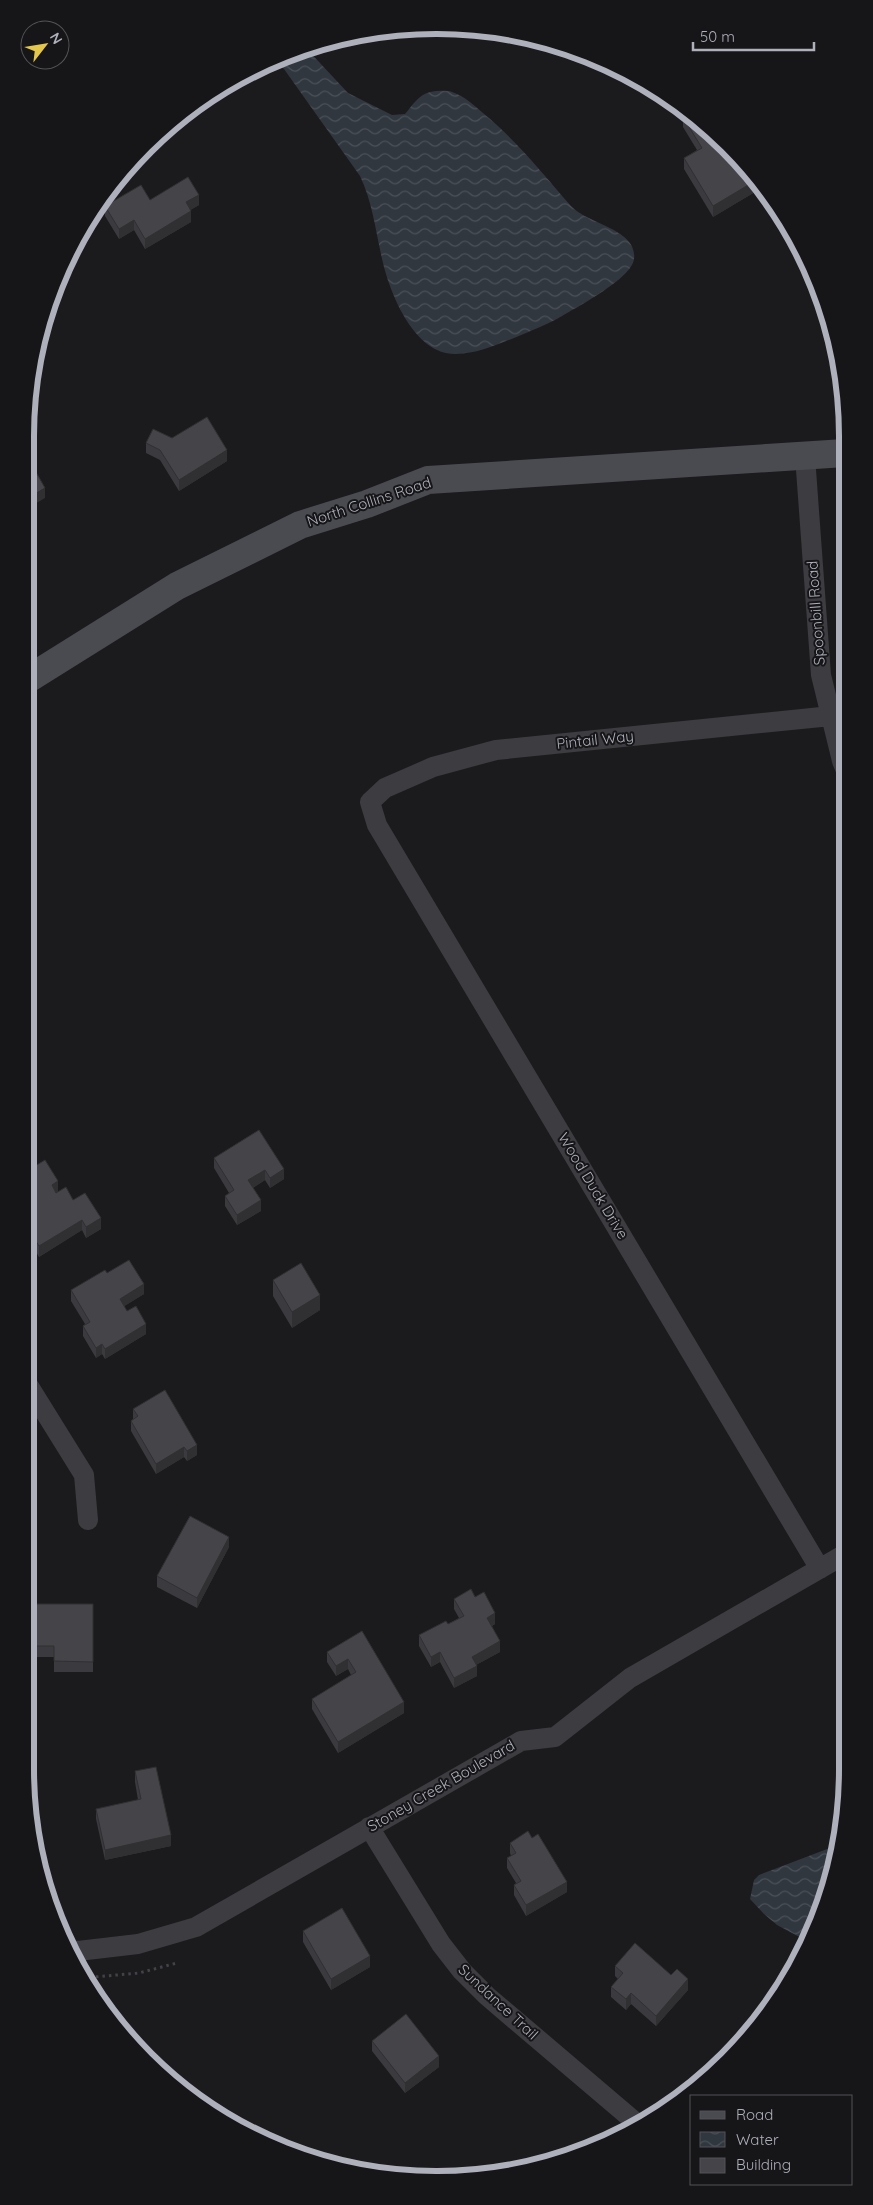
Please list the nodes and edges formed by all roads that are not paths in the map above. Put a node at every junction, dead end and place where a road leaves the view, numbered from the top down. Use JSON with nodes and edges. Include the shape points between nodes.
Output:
{"nodes":[{"id":1,"x":839,"y":453,"type":"edge"},
{"id":2,"x":805,"y":456,"type":"junction"},
{"id":3,"x":34,"y":668,"type":"edge"},
{"id":4,"x":831,"y":716,"type":"junction"},
{"id":5,"x":839,"y":749,"type":"edge"},
{"id":6,"x":370,"y":802,"type":"joint"},
{"id":7,"x":34,"y":1394,"type":"edge"},
{"id":8,"x":88,"y":1520,"type":"dead end"},
{"id":9,"x":839,"y":1557,"type":"edge"},
{"id":10,"x":820,"y":1569,"type":"junction"},
{"id":11,"x":369,"y":1828,"type":"junction"},
{"id":12,"x":77,"y":1951,"type":"edge"},
{"id":13,"x":633,"y":2120,"type":"edge"}],
"edges":[{"from":1,"to":2,"type":"street","name":"North Collins Road"},
{"from":2,"to":3,"type":"street","name":"North Collins Road","via":[[428,480],[300,525],[177,586]]},
{"from":2,"to":4,"type":"street","name":"Spoonbill Road","via":[[821,674]]},
{"from":4,"to":5,"type":"street","name":"Spoonbill Road"},
{"from":4,"to":6,"type":"street","name":"Pintail Way","via":[[496,750],[433,767],[385,788]]},
{"from":6,"to":10,"type":"street","name":"Wood Duck Drive","via":[[377,825]]},
{"from":7,"to":8,"type":"street","via":[[84,1475]]},
{"from":9,"to":10,"type":"street","name":"Stoney Creek Boulevard"},
{"from":10,"to":11,"type":"street","name":"Stoney Creek Boulevard","via":[[630,1678],[555,1737],[520,1741]]},
{"from":11,"to":12,"type":"street","name":"Stoney Creek Boulevard","via":[[196,1927],[138,1944]]},
{"from":11,"to":13,"type":"street","name":"Sundance Trail","via":[[441,1944],[462,1971]]}]}
